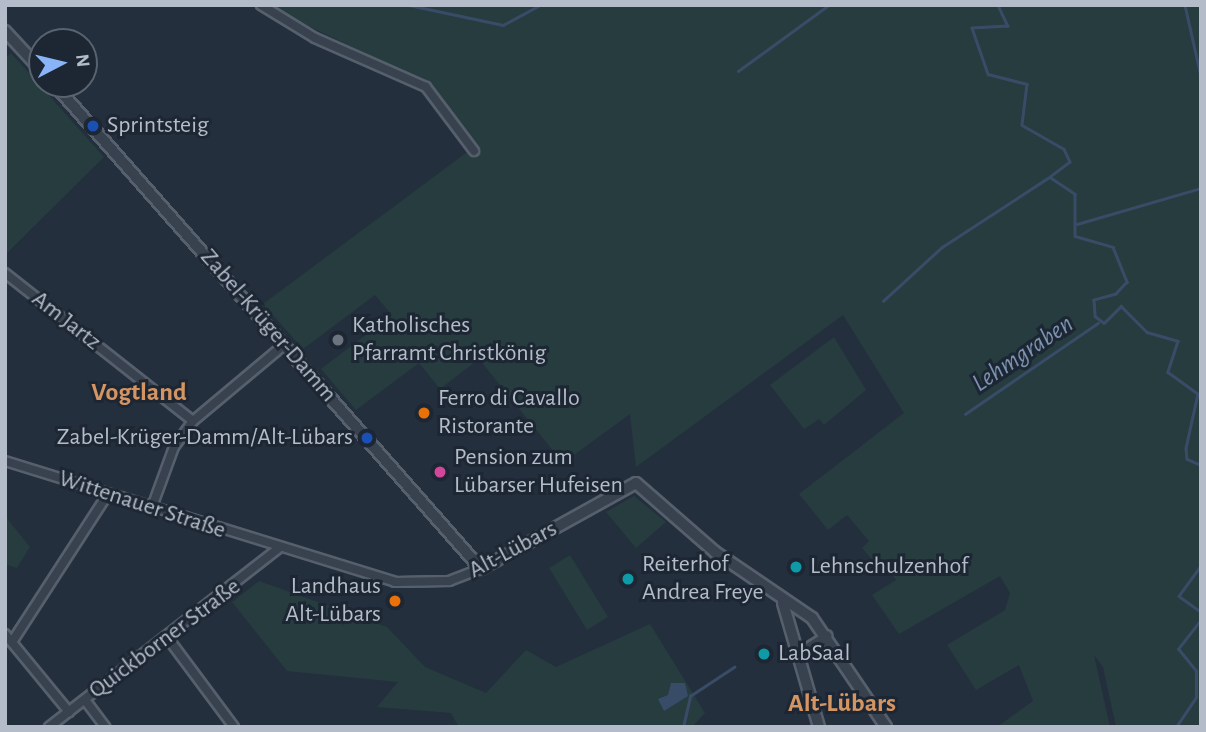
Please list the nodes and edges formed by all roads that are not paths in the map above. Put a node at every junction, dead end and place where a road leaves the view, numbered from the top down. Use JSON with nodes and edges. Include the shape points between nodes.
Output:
{"nodes":[{"id":1,"x":261,"y":5,"type":"edge"},
{"id":2,"x":5,"y":31,"type":"edge"},
{"id":3,"x":28,"y":56,"type":"edge"},
{"id":4,"x":66,"y":98,"type":"edge"},
{"id":5,"x":474,"y":151,"type":"dead end"},
{"id":6,"x":5,"y":273,"type":"edge"},
{"id":7,"x":284,"y":345,"type":"junction"},
{"id":8,"x":193,"y":421,"type":"junction"},
{"id":9,"x":5,"y":461,"type":"edge"},
{"id":10,"x":107,"y":495,"type":"junction"},
{"id":11,"x":152,"y":507,"type":"junction"},
{"id":12,"x":278,"y":549,"type":"junction"},
{"id":13,"x":481,"y":569,"type":"junction"},
{"id":14,"x":783,"y":603,"type":"junction"},
{"id":15,"x":5,"y":634,"type":"edge"},
{"id":16,"x":827,"y":636,"type":"junction"},
{"id":17,"x":167,"y":637,"type":"junction"},
{"id":18,"x":12,"y":642,"type":"junction"},
{"id":19,"x":801,"y":652,"type":"junction"},
{"id":20,"x":85,"y":700,"type":"junction"},
{"id":21,"x":69,"y":712,"type":"junction"},
{"id":22,"x":49,"y":727,"type":"edge"},
{"id":23,"x":106,"y":727,"type":"edge"},
{"id":24,"x":234,"y":727,"type":"edge"},
{"id":25,"x":819,"y":727,"type":"edge"},
{"id":26,"x":886,"y":727,"type":"edge"}],
"edges":[{"from":1,"to":5,"type":"street","via":[[315,38],[426,87]]},
{"from":2,"to":3,"type":"street"},
{"from":4,"to":7,"type":"street","name":"Zabel-Krüger-Damm"},
{"from":6,"to":8,"type":"street","name":"Am Jartz"},
{"from":7,"to":8,"type":"street"},
{"from":7,"to":13,"type":"street","name":"Zabel-Krüger-Damm"},
{"from":8,"to":11,"type":"street","via":[[174,447]]},
{"from":9,"to":10,"type":"street","name":"Wittenauer Straße"},
{"from":10,"to":11,"type":"street","name":"Wittenauer Straße"},
{"from":10,"to":18,"type":"street"},
{"from":11,"to":12,"type":"street","name":"Wittenauer Straße"},
{"from":12,"to":13,"type":"street","name":"Alt-Lübars","via":[[395,582],[449,581]]},
{"from":12,"to":17,"type":"street","name":"Quickborner Straße"},
{"from":13,"to":14,"type":"street","name":"Alt-Lübars","via":[[636,483]]},
{"from":14,"to":16,"type":"street","name":"Alt-Lübars","via":[[812,618]]},
{"from":14,"to":19,"type":"street"},
{"from":15,"to":18,"type":"street"},
{"from":16,"to":19,"type":"street"},
{"from":16,"to":26,"type":"street","name":"Alt-Lübars"},
{"from":17,"to":20,"type":"street","name":"Quickborner Straße"},
{"from":17,"to":24,"type":"street"},
{"from":18,"to":21,"type":"street"},
{"from":19,"to":25,"type":"street"},
{"from":20,"to":21,"type":"street","name":"Quickborner Straße"},
{"from":20,"to":23,"type":"street"},
{"from":21,"to":22,"type":"street","name":"Quickborner Straße"}]}
